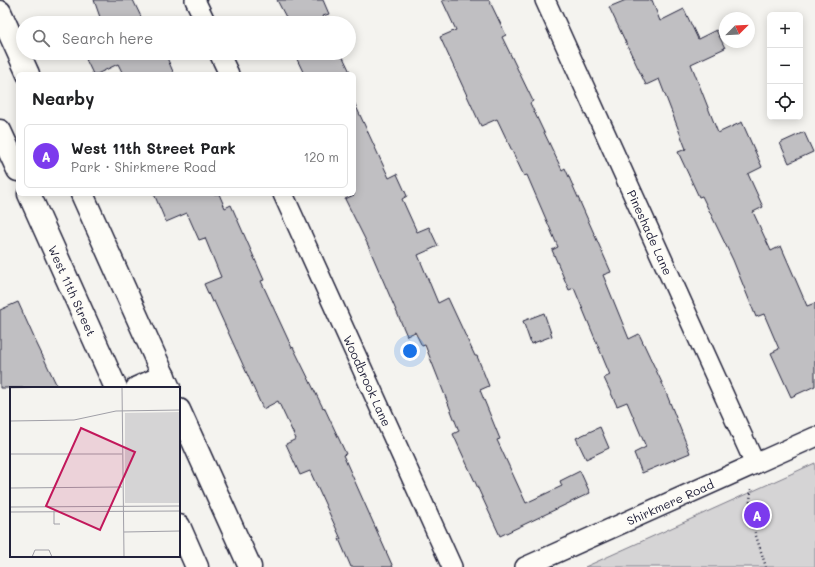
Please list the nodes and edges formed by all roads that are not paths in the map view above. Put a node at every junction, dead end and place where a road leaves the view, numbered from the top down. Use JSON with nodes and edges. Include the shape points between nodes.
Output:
{"nodes":[{"id":1,"x":195,"y":0,"type":"edge"},
{"id":2,"x":545,"y":0,"type":"edge"},
{"id":3,"x":0,"y":12,"type":"edge"},
{"id":4,"x":203,"y":16,"type":"edge"},
{"id":5,"x":8,"y":51,"type":"edge"},
{"id":6,"x":222,"y":60,"type":"edge"},
{"id":7,"x":26,"y":72,"type":"edge"},
{"id":8,"x":228,"y":72,"type":"edge"},
{"id":9,"x":0,"y":130,"type":"edge"},
{"id":10,"x":16,"y":166,"type":"edge"},
{"id":11,"x":30,"y":196,"type":"edge"},
{"id":12,"x":83,"y":196,"type":"edge"},
{"id":13,"x":284,"y":196,"type":"edge"},
{"id":14,"x":166,"y":382,"type":"edge"},
{"id":15,"x":116,"y":387,"type":"edge"},
{"id":16,"x":142,"y":387,"type":"edge"},
{"id":17,"x":180,"y":412,"type":"edge"},
{"id":18,"x":815,"y":437,"type":"edge"},
{"id":19,"x":755,"y":464,"type":"junction"},
{"id":20,"x":180,"y":528,"type":"edge"},
{"id":21,"x":197,"y":567,"type":"edge"},
{"id":22,"x":250,"y":567,"type":"edge"},
{"id":23,"x":452,"y":567,"type":"edge"},
{"id":24,"x":525,"y":567,"type":"edge"}],
"edges":[{"from":1,"to":4,"type":"street"},
{"from":2,"to":19,"type":"street","name":"Pineshade Lane"},
{"from":3,"to":5,"type":"main road"},
{"from":5,"to":7,"type":"main road"},
{"from":6,"to":8,"type":"street"},
{"from":9,"to":10,"type":"main road"},
{"from":11,"to":15,"type":"main road","name":"West 11th Street"},
{"from":12,"to":14,"type":"main road"},
{"from":13,"to":23,"type":"street","name":"Woodbrook Lane"},
{"from":14,"to":16,"type":"main road"},
{"from":17,"to":22,"type":"main road"},
{"from":18,"to":19,"type":"street","name":"Shirkmere Road"},
{"from":19,"to":24,"type":"street","name":"Shirkmere Road"},
{"from":20,"to":21,"type":"main road"}]}
